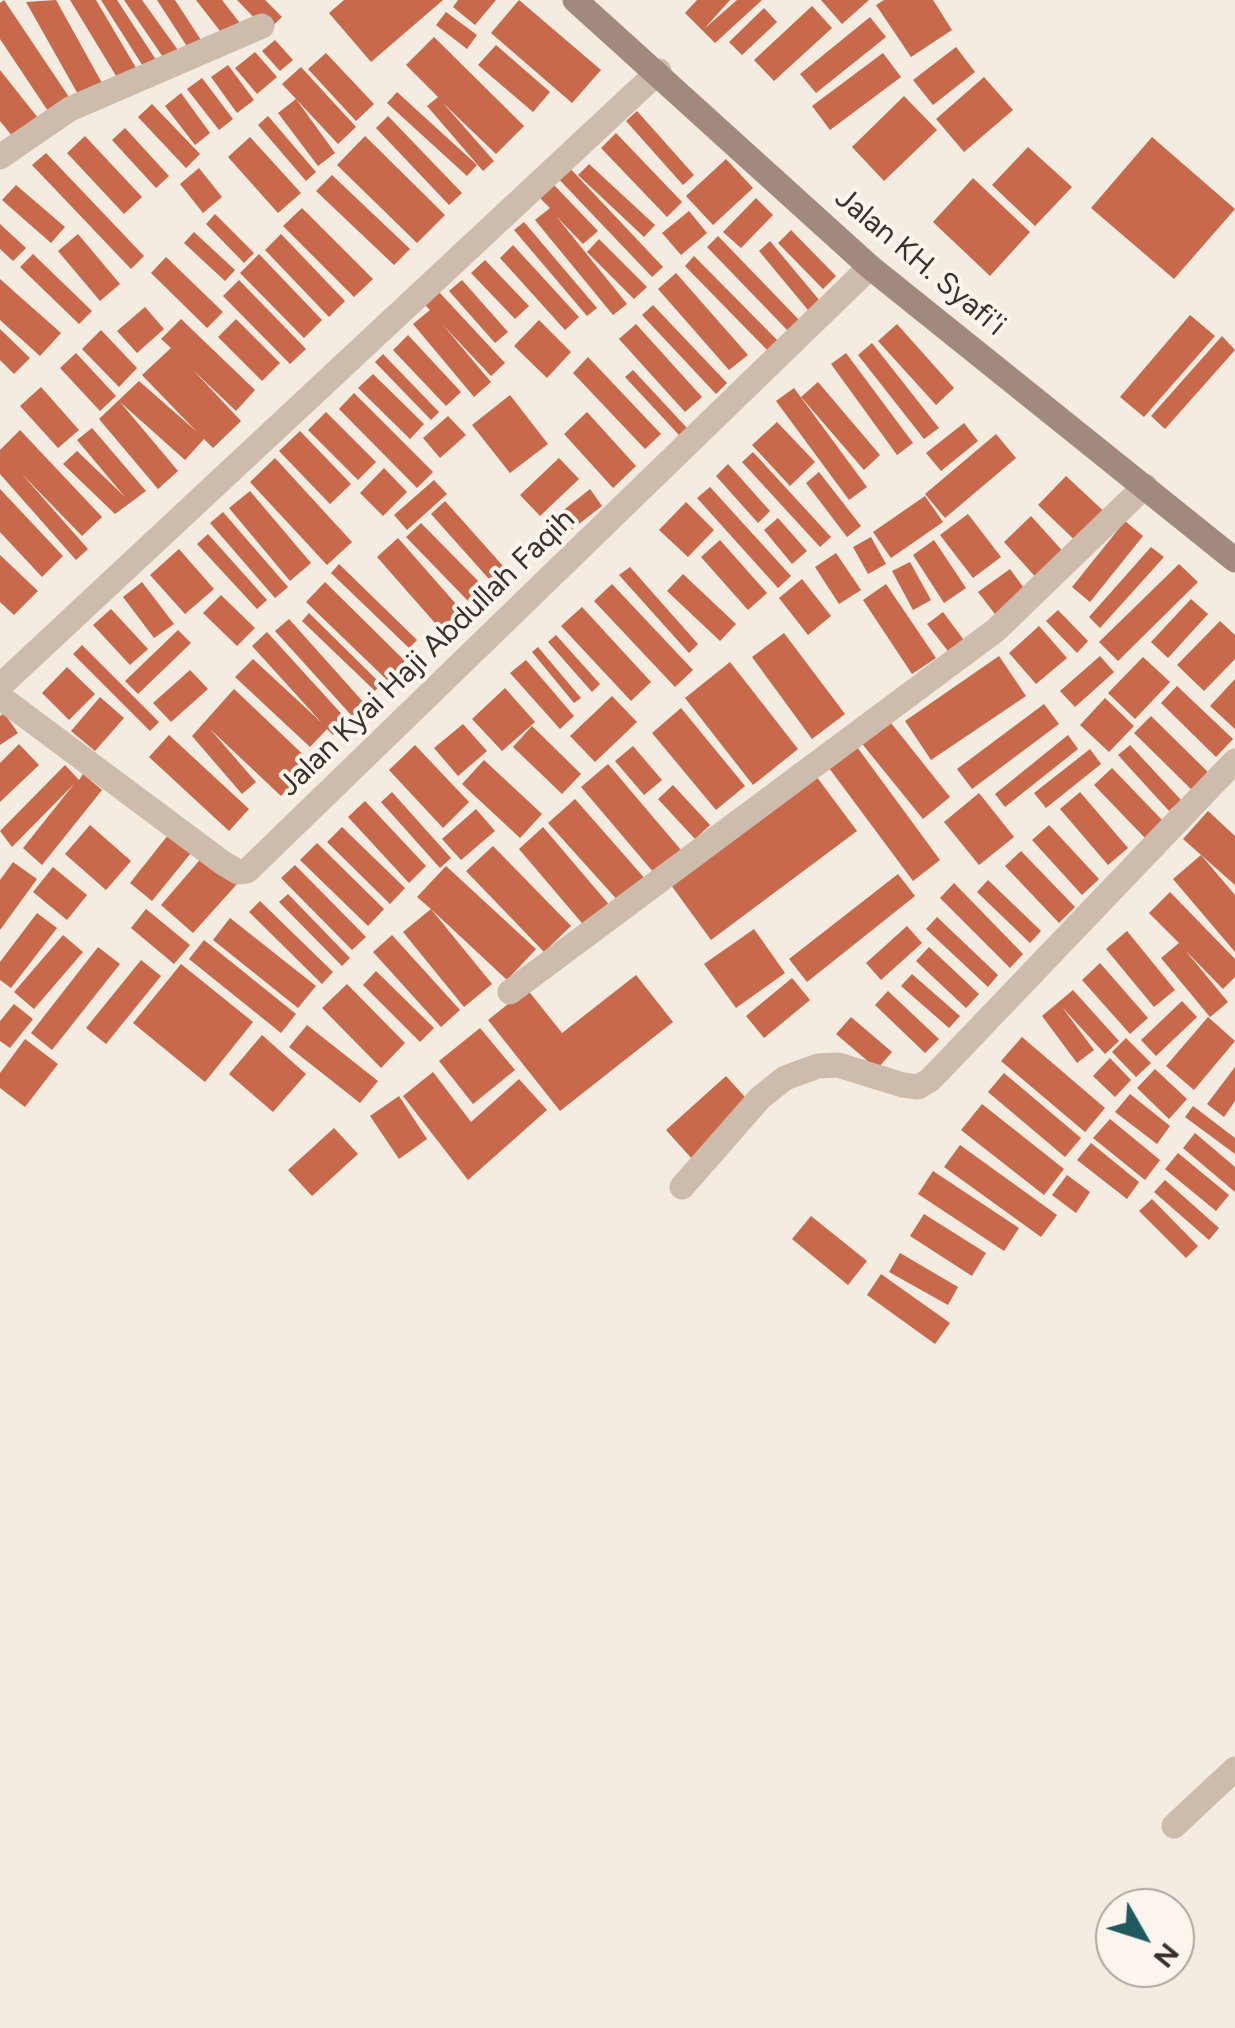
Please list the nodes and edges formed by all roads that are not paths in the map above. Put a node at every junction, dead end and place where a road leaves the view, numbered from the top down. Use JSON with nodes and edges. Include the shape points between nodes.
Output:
{"nodes":[{"id":1,"x":575,"y":0,"type":"edge"},
{"id":2,"x":262,"y":26,"type":"dead end"},
{"id":3,"x":659,"y":72,"type":"junction"},
{"id":4,"x":0,"y":157,"type":"edge"},
{"id":5,"x":870,"y":268,"type":"junction"},
{"id":6,"x":1144,"y":486,"type":"junction"},
{"id":7,"x":1235,"y":560,"type":"edge"},
{"id":8,"x":0,"y":686,"type":"edge"},
{"id":9,"x":0,"y":696,"type":"edge"},
{"id":10,"x":1235,"y":762,"type":"edge"},
{"id":11,"x":510,"y":992,"type":"dead end"},
{"id":12,"x":682,"y":1188,"type":"dead end"},
{"id":13,"x":1235,"y":1770,"type":"edge"},
{"id":14,"x":1174,"y":1826,"type":"dead end"}],
"edges":[{"from":1,"to":3,"type":"main road","name":"Jalan KH. Syafi'i"},
{"from":2,"to":4,"type":"street","via":[[70,108]]},
{"from":3,"to":5,"type":"main road","name":"Jalan KH. Syafi'i"},
{"from":3,"to":8,"type":"street"},
{"from":5,"to":6,"type":"main road","name":"Jalan KH. Syafi'i"},
{"from":5,"to":9,"type":"street","name":"Jalan Kyai Haji Abdullah Faqih","via":[[247,871],[223,863]]},
{"from":6,"to":7,"type":"main road","name":"Jalan KH. Syafi'i"},
{"from":6,"to":11,"type":"street","via":[[996,630]]},
{"from":10,"to":12,"type":"street","via":[[930,1080],[903,1085],[838,1065],[785,1078]]},
{"from":13,"to":14,"type":"street"}]}
